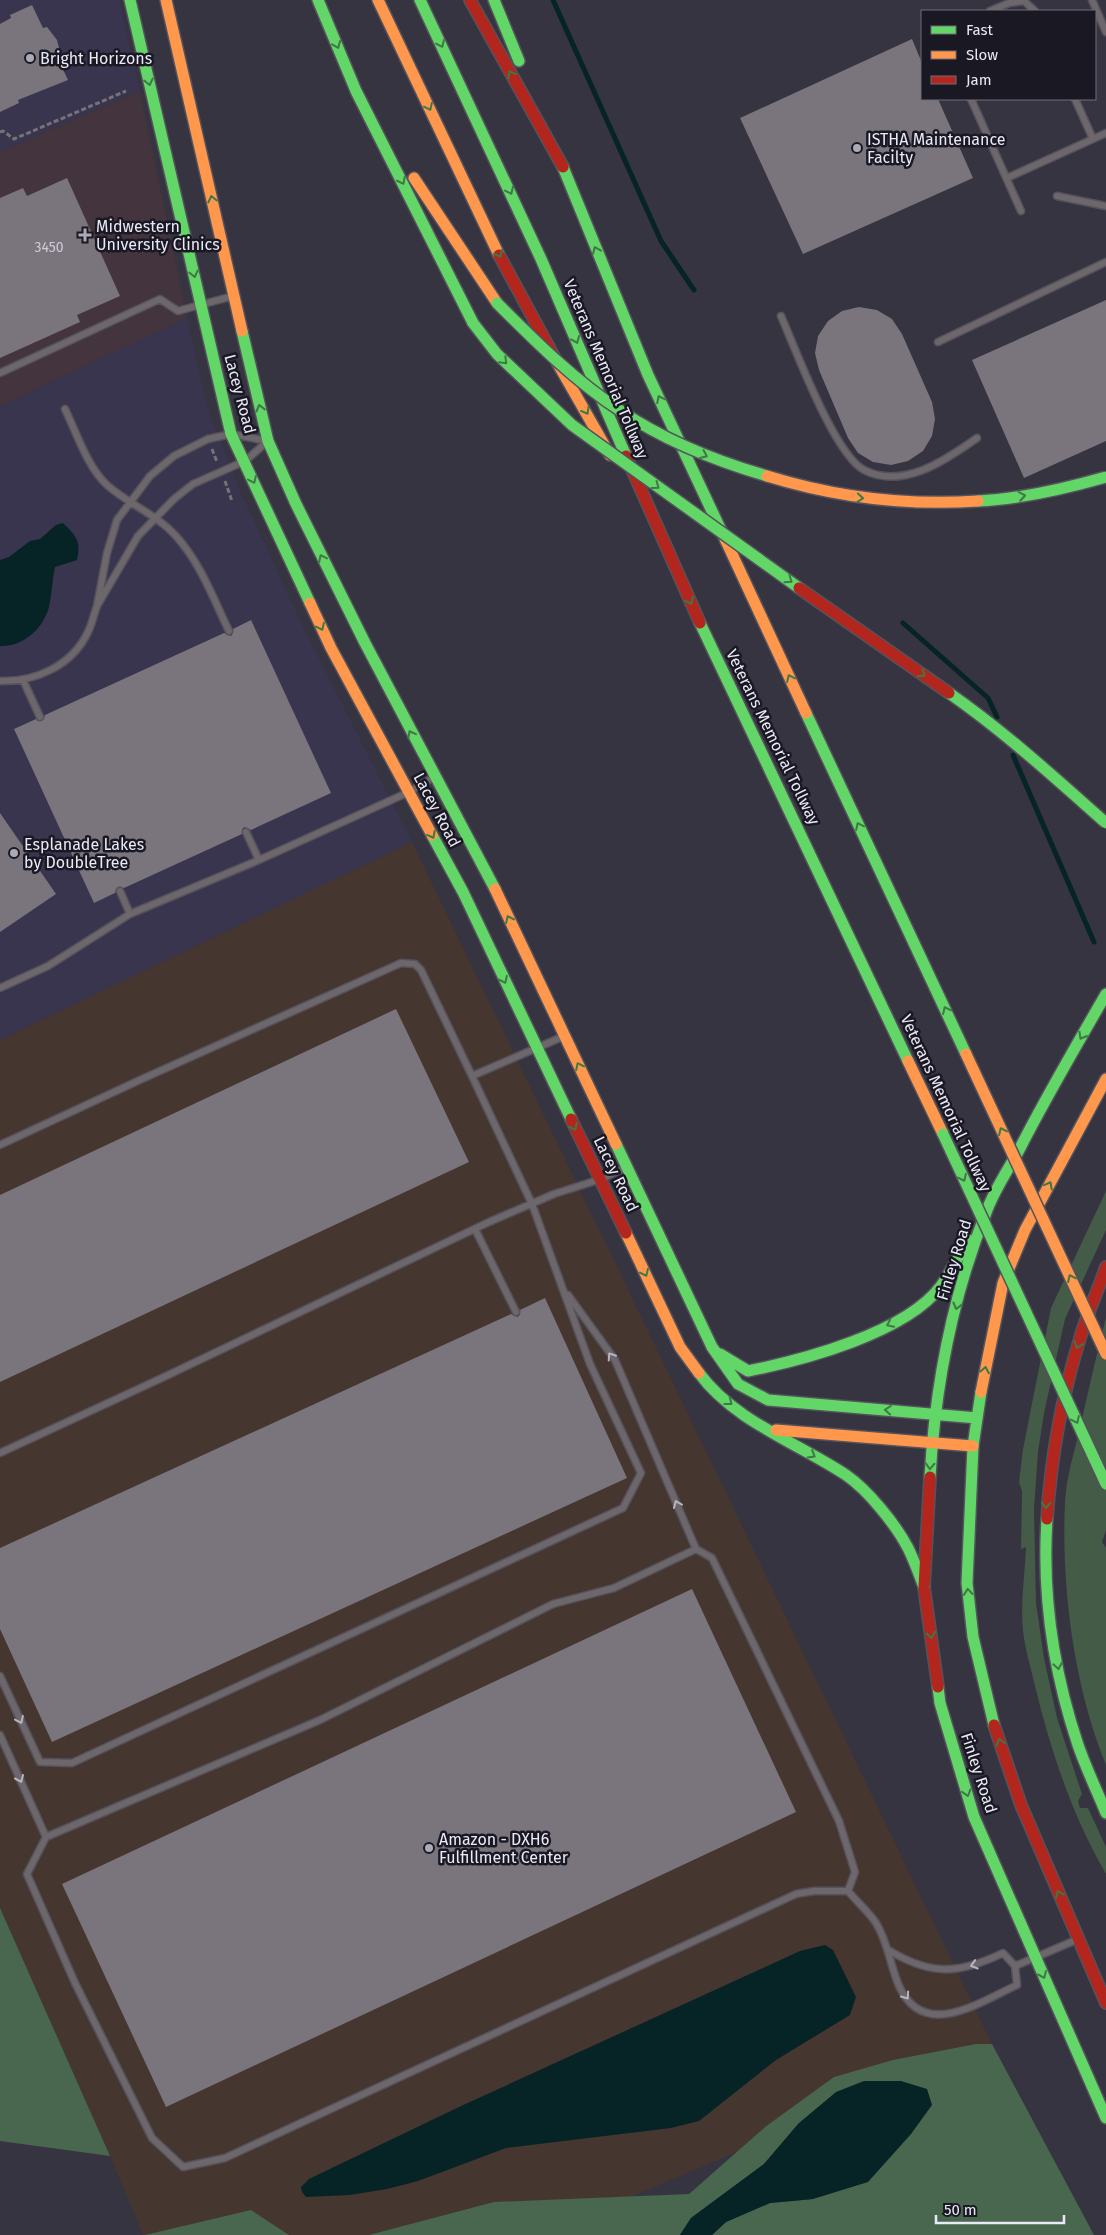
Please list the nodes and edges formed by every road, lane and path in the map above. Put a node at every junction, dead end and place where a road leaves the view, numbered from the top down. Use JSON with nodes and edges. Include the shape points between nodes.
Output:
{"nodes":[{"id":1,"x":130,"y":0,"type":"edge"},
{"id":2,"x":166,"y":0,"type":"edge"},
{"id":3,"x":318,"y":0,"type":"edge"},
{"id":4,"x":378,"y":0,"type":"edge"},
{"id":5,"x":420,"y":0,"type":"edge"},
{"id":6,"x":470,"y":0,"type":"edge"},
{"id":7,"x":494,"y":0,"type":"edge"},
{"id":8,"x":1025,"y":0,"type":"edge"},
{"id":9,"x":1092,"y":0,"type":"edge"},
{"id":10,"x":992,"y":10,"type":"edge"},
{"id":11,"x":1034,"y":10,"type":"edge"},
{"id":12,"x":1106,"y":32,"type":"edge"},
{"id":13,"x":126,"y":91,"type":"dead end"},
{"id":14,"x":356,"y":91,"type":"junction"},
{"id":15,"x":972,"y":100,"type":"edge"},
{"id":16,"x":1075,"y":100,"type":"edge"},
{"id":17,"x":0,"y":132,"type":"edge"},
{"id":18,"x":1106,"y":132,"type":"edge"},
{"id":19,"x":1093,"y":139,"type":"junction"},
{"id":20,"x":560,"y":162,"type":"junction"},
{"id":21,"x":1007,"y":178,"type":"junction"},
{"id":22,"x":1057,"y":196,"type":"dead end"},
{"id":23,"x":1106,"y":206,"type":"edge"},
{"id":24,"x":1021,"y":211,"type":"dead end"},
{"id":25,"x":1106,"y":262,"type":"edge"},
{"id":26,"x":234,"y":296,"type":"junction"},
{"id":27,"x":201,"y":304,"type":"junction"},
{"id":28,"x":781,"y":316,"type":"dead end"},
{"id":29,"x":938,"y":342,"type":"dead end"},
{"id":30,"x":0,"y":373,"type":"edge"},
{"id":31,"x":65,"y":409,"type":"dead end"},
{"id":32,"x":231,"y":434,"type":"junction"},
{"id":33,"x":976,"y":438,"type":"dead end"},
{"id":34,"x":268,"y":440,"type":"junction"},
{"id":35,"x":244,"y":461,"type":"junction"},
{"id":36,"x":1106,"y":477,"type":"edge"},
{"id":37,"x":131,"y":502,"type":"junction"},
{"id":38,"x":155,"y":518,"type":"junction"},
{"id":39,"x":676,"y":571,"type":"junction"},
{"id":40,"x":97,"y":606,"type":"junction"},
{"id":41,"x":229,"y":631,"type":"dead end"},
{"id":42,"x":23,"y":680,"type":"junction"},
{"id":43,"x":0,"y":681,"type":"edge"},
{"id":44,"x":40,"y":717,"type":"dead end"},
{"id":45,"x":436,"y":777,"type":"junction"},
{"id":46,"x":409,"y":792,"type":"junction"},
{"id":47,"x":1106,"y":823,"type":"edge"},
{"id":48,"x":246,"y":832,"type":"dead end"},
{"id":49,"x":259,"y":860,"type":"junction"},
{"id":50,"x":120,"y":891,"type":"dead end"},
{"id":51,"x":130,"y":914,"type":"junction"},
{"id":52,"x":0,"y":988,"type":"edge"},
{"id":53,"x":1106,"y":994,"type":"edge"},
{"id":54,"x":564,"y":1036,"type":"junction"},
{"id":55,"x":536,"y":1048,"type":"junction"},
{"id":56,"x":472,"y":1076,"type":"junction"},
{"id":57,"x":1106,"y":1079,"type":"edge"},
{"id":58,"x":0,"y":1145,"type":"edge"},
{"id":59,"x":628,"y":1166,"type":"junction"},
{"id":60,"x":601,"y":1179,"type":"junction"},
{"id":61,"x":532,"y":1204,"type":"junction"},
{"id":62,"x":987,"y":1209,"type":"junction"},
{"id":63,"x":475,"y":1229,"type":"junction"},
{"id":64,"x":1106,"y":1267,"type":"edge"},
{"id":65,"x":562,"y":1288,"type":"junction"},
{"id":66,"x":516,"y":1312,"type":"dead end"},
{"id":67,"x":712,"y":1347,"type":"junction"},
{"id":68,"x":1106,"y":1354,"type":"edge"},
{"id":69,"x":936,"y":1415,"type":"junction"},
{"id":70,"x":977,"y":1418,"type":"junction"},
{"id":71,"x":770,"y":1430,"type":"junction"},
{"id":72,"x":932,"y":1443,"type":"junction"},
{"id":73,"x":973,"y":1446,"type":"junction"},
{"id":74,"x":0,"y":1453,"type":"edge"},
{"id":75,"x":1106,"y":1484,"type":"edge"},
{"id":76,"x":696,"y":1549,"type":"junction"},
{"id":77,"x":924,"y":1587,"type":"junction"},
{"id":78,"x":0,"y":1676,"type":"edge"},
{"id":79,"x":0,"y":1735,"type":"edge"},
{"id":80,"x":1106,"y":1813,"type":"edge"},
{"id":81,"x":46,"y":1837,"type":"junction"},
{"id":82,"x":848,"y":1891,"type":"junction"},
{"id":83,"x":1079,"y":1939,"type":"junction"},
{"id":84,"x":890,"y":1951,"type":"junction"},
{"id":85,"x":1035,"y":1958,"type":"junction"},
{"id":86,"x":1015,"y":1966,"type":"junction"},
{"id":87,"x":1106,"y":2003,"type":"edge"},
{"id":88,"x":1106,"y":2118,"type":"edge"}],
"edges":[{"from":1,"to":27,"type":"main road","name":"Lacey Road","one_way":true},
{"from":26,"to":2,"type":"main road","name":"Lacey Road","one_way":true},
{"from":3,"to":14,"type":"main road","one_way":true},
{"from":4,"to":39,"type":"main road","one_way":true,"via":[[508,274]]},
{"from":5,"to":39,"type":"main road","name":"Veterans Memorial Tollway","one_way":true,"via":[[541,259]]},
{"from":20,"to":6,"type":"main road","one_way":true},
{"from":7,"to":20,"type":"main road"},
{"from":8,"to":10,"type":"lane"},
{"from":8,"to":11,"type":"lane"},
{"from":9,"to":12,"type":"lane"},
{"from":13,"to":17,"type":"path","via":[[14,139]]},
{"from":14,"to":36,"type":"main road","one_way":true,"bridge":true,"via":[[497,303],[545,352],[614,407],[672,440],[781,483],[850,498],[937,502],[1014,497]]},
{"from":14,"to":47,"type":"main road","one_way":true,"bridge":true,"via":[[473,323],[497,354],[572,425],[976,712]]},
{"from":15,"to":21,"type":"lane"},
{"from":16,"to":19,"type":"lane"},
{"from":18,"to":19,"type":"lane"},
{"from":19,"to":21,"type":"lane"},
{"from":68,"to":20,"type":"main road","one_way":true,"bridge":true,"via":[[648,375]]},
{"from":21,"to":24,"type":"lane"},
{"from":22,"to":23,"type":"lane"},
{"from":25,"to":29,"type":"lane"},
{"from":26,"to":27,"type":"lane"},
{"from":34,"to":26,"type":"main road","name":"Lacey Road","one_way":true},
{"from":27,"to":30,"type":"lane","via":[[178,311],[160,299]]},
{"from":27,"to":32,"type":"main road","name":"Lacey Road"},
{"from":28,"to":33,"type":"lane","via":[[844,451],[864,470],[884,476],[909,475],[933,466]]},
{"from":31,"to":37,"type":"lane","via":[[97,474]]},
{"from":32,"to":34,"type":"lane"},
{"from":32,"to":35,"type":"main road","name":"Lacey Road"},
{"from":32,"to":37,"type":"lane","via":[[208,439],[174,456],[150,476]]},
{"from":34,"to":35,"type":"lane"},
{"from":45,"to":34,"type":"main road","name":"Lacey Road","one_way":true,"via":[[364,643]]},
{"from":35,"to":38,"type":"lane","via":[[193,484]]},
{"from":35,"to":46,"type":"main road","name":"Lacey Road","one_way":true,"via":[[331,648]]},
{"from":37,"to":38,"type":"lane"},
{"from":37,"to":40,"type":"lane","via":[[115,528]]},
{"from":38,"to":40,"type":"lane","via":[[138,536]]},
{"from":38,"to":41,"type":"lane","via":[[175,534],[198,565]]},
{"from":39,"to":75,"type":"main road","name":"Veterans Memorial Tollway","one_way":true,"bridge":true},
{"from":40,"to":42,"type":"lane","via":[[88,633],[70,656],[47,673]]},
{"from":42,"to":43,"type":"lane"},
{"from":42,"to":44,"type":"lane"},
{"from":45,"to":46,"type":"lane"},
{"from":54,"to":45,"type":"main road","name":"Lacey Road","one_way":true,"via":[[496,890]]},
{"from":46,"to":49,"type":"lane"},
{"from":46,"to":55,"type":"main road","name":"Lacey Road","one_way":true,"via":[[463,892]]},
{"from":48,"to":49,"type":"lane"},
{"from":49,"to":51,"type":"lane"},
{"from":50,"to":51,"type":"lane"},
{"from":51,"to":52,"type":"lane","via":[[48,966]]},
{"from":53,"to":62,"type":"main road","name":"Finley Road","one_way":true},
{"from":54,"to":55,"type":"lane"},
{"from":59,"to":54,"type":"main road","name":"Lacey Road","one_way":true},
{"from":55,"to":56,"type":"lane"},
{"from":55,"to":60,"type":"main road","name":"Lacey Road","one_way":true},
{"from":56,"to":58,"type":"lane","via":[[421,970],[415,964],[401,963]]},
{"from":56,"to":61,"type":"lane"},
{"from":70,"to":57,"type":"main road","name":"Finley Road","one_way":true,"via":[[1003,1284],[1025,1230]]},
{"from":59,"to":60,"type":"lane"},
{"from":59,"to":67,"type":"main road","name":"Lacey Road"},
{"from":60,"to":61,"type":"lane"},
{"from":60,"to":71,"type":"main road","name":"Lacey Road","one_way":true,"via":[[680,1347],[710,1388]]},
{"from":61,"to":63,"type":"lane"},
{"from":61,"to":65,"type":"lane"},
{"from":62,"to":67,"type":"main road","one_way":true,"via":[[940,1287],[907,1316],[865,1336],[782,1364],[748,1371]]},
{"from":62,"to":69,"type":"main road","name":"Finley Road","one_way":true,"via":[[964,1276],[948,1339]]},
{"from":63,"to":66,"type":"lane"},
{"from":63,"to":74,"type":"lane"},
{"from":64,"to":80,"type":"main road","one_way":true,"via":[[1075,1353],[1060,1414],[1047,1486],[1044,1537],[1046,1588],[1064,1698],[1081,1753]]},
{"from":76,"to":65,"type":"lane","one_way":true,"via":[[614,1360]]},
{"from":78,"to":65,"type":"lane","one_way":true,"via":[[40,1762],[72,1763],[623,1508],[642,1473],[590,1364]]},
{"from":69,"to":67,"type":"main road","name":"Lacey Road","one_way":true,"via":[[768,1400],[738,1384]]},
{"from":69,"to":70,"type":"main road"},
{"from":69,"to":72,"type":"main road","name":"Finley Road"},
{"from":70,"to":73,"type":"main road","name":"Finley Road"},
{"from":71,"to":72,"type":"main road","name":"Lacey Road"},
{"from":71,"to":77,"type":"main road","one_way":true,"via":[[848,1476],[866,1493],[908,1548]]},
{"from":72,"to":73,"type":"main road","name":"Lacey Road"},
{"from":72,"to":77,"type":"main road","name":"Finley Road","one_way":true},
{"from":83,"to":73,"type":"main road","name":"Finley Road","one_way":true,"via":[[1021,1805],[989,1709],[973,1637],[967,1583]]},
{"from":76,"to":81,"type":"lane","via":[[614,1588],[554,1604],[320,1720]]},
{"from":76,"to":82,"type":"lane","via":[[712,1558],[839,1821],[855,1872]]},
{"from":77,"to":85,"type":"main road","name":"Finley Road","one_way":true,"via":[[940,1703],[974,1817]]},
{"from":79,"to":81,"type":"lane","one_way":true},
{"from":81,"to":82,"type":"lane","via":[[27,1874],[74,1983],[152,2138],[183,2167],[224,2158],[796,1894]]},
{"from":82,"to":84,"type":"lane","via":[[876,1922]]},
{"from":83,"to":85,"type":"lane"},
{"from":83,"to":87,"type":"main road","name":"Finley Road"},
{"from":86,"to":84,"type":"lane","one_way":true,"via":[[1003,1953],[961,1969],[938,1970],[924,1968]]},
{"from":84,"to":86,"type":"lane","one_way":true,"via":[[898,1981],[907,1998],[917,2010],[929,2015],[946,2015],[1017,1985]]},
{"from":85,"to":86,"type":"lane"},
{"from":85,"to":88,"type":"main road","name":"Finley Road","one_way":true}]}
